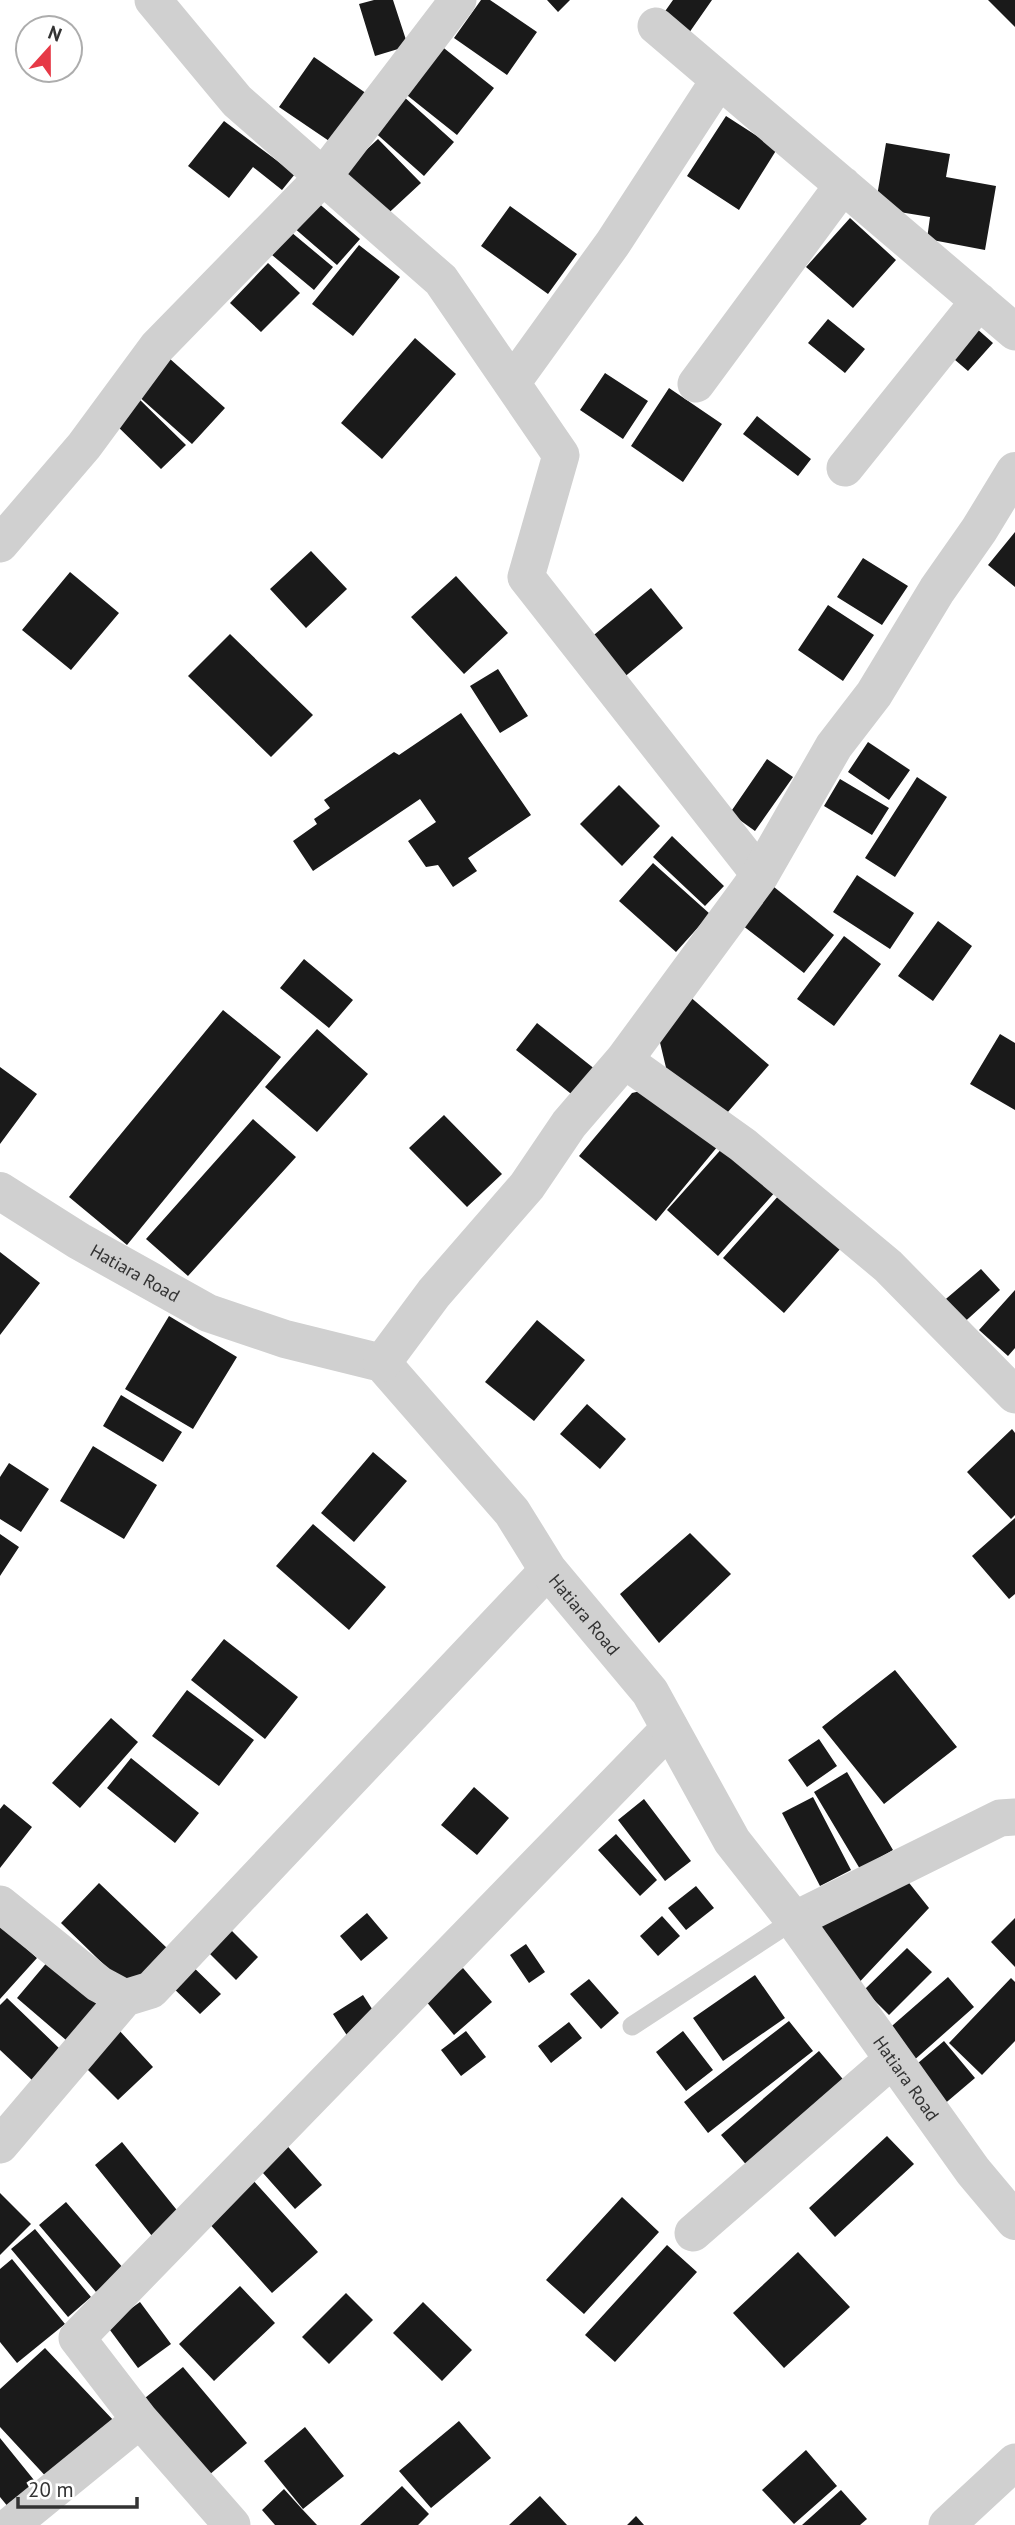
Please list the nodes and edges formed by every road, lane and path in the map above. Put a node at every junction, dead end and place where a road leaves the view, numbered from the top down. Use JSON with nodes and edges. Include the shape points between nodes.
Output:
{"nodes":[{"id":1,"x":153,"y":0,"type":"edge"},
{"id":2,"x":458,"y":0,"type":"edge"},
{"id":3,"x":656,"y":26,"type":"dead end"},
{"id":4,"x":719,"y":80,"type":"junction"},
{"id":5,"x":322,"y":178,"type":"junction"},
{"id":6,"x":843,"y":185,"type":"junction"},
{"id":7,"x":979,"y":301,"type":"junction"},
{"id":8,"x":1015,"y":332,"type":"edge"},
{"id":9,"x":512,"y":383,"type":"junction"},
{"id":10,"x":696,"y":384,"type":"dead end"},
{"id":11,"x":845,"y":468,"type":"dead end"},
{"id":12,"x":1013,"y":480,"type":"edge"},
{"id":13,"x":0,"y":544,"type":"edge"},
{"id":14,"x":760,"y":875,"type":"junction"},
{"id":15,"x":624,"y":1060,"type":"junction"},
{"id":16,"x":0,"y":1191,"type":"edge"},
{"id":17,"x":382,"y":1363,"type":"junction"},
{"id":18,"x":1015,"y":1395,"type":"edge"},
{"id":19,"x":548,"y":1570,"type":"junction"},
{"id":20,"x":670,"y":1728,"type":"junction"},
{"id":21,"x":1015,"y":1817,"type":"edge"},
{"id":22,"x":0,"y":1904,"type":"edge"},
{"id":23,"x":794,"y":1920,"type":"junction"},
{"id":24,"x":125,"y":1998,"type":"junction"},
{"id":25,"x":632,"y":2026,"type":"dead end"},
{"id":26,"x":893,"y":2059,"type":"junction"},
{"id":27,"x":0,"y":2146,"type":"edge"},
{"id":28,"x":1015,"y":2221,"type":"edge"},
{"id":29,"x":693,"y":2233,"type":"dead end"},
{"id":30,"x":140,"y":2420,"type":"junction"},
{"id":31,"x":1015,"y":2462,"type":"edge"},
{"id":32,"x":0,"y":2512,"type":"edge"},
{"id":33,"x":10,"y":2525,"type":"edge"},
{"id":34,"x":232,"y":2525,"type":"edge"},
{"id":35,"x":947,"y":2525,"type":"edge"}],
"edges":[{"from":1,"to":5,"type":"street","via":[[237,101]]},
{"from":2,"to":5,"type":"street"},
{"from":3,"to":4,"type":"street"},
{"from":4,"to":6,"type":"street"},
{"from":4,"to":9,"type":"street","via":[[613,243]]},
{"from":5,"to":9,"type":"street","via":[[441,280]]},
{"from":5,"to":13,"type":"street","via":[[157,347],[84,446]]},
{"from":6,"to":7,"type":"street"},
{"from":6,"to":10,"type":"street"},
{"from":7,"to":8,"type":"street"},
{"from":7,"to":11,"type":"street"},
{"from":9,"to":14,"type":"street","via":[[561,456],[526,577]]},
{"from":12,"to":14,"type":"street","via":[[937,590],[874,694],[834,747]]},
{"from":14,"to":15,"type":"street"},
{"from":15,"to":17,"type":"street"},
{"from":15,"to":18,"type":"street","via":[[743,1146],[888,1266]]},
{"from":16,"to":17,"type":"street","name":"Hatiara Road","via":[[208,1313],[285,1339]]},
{"from":17,"to":19,"type":"street","name":"Hatiara Road","via":[[512,1512]]},
{"from":19,"to":20,"type":"street","name":"Hatiara Road","via":[[650,1692]]},
{"from":19,"to":24,"type":"street","via":[[151,1990]]},
{"from":20,"to":23,"type":"street","name":"Hatiara Road","via":[[732,1841]]},
{"from":20,"to":30,"type":"street","via":[[77,2338]]},
{"from":21,"to":23,"type":"street","via":[[1000,1818]]},
{"from":22,"to":24,"type":"street","via":[[99,1984]]},
{"from":23,"to":25,"type":"lane"},
{"from":23,"to":26,"type":"street","name":"Hatiara Road"},
{"from":24,"to":27,"type":"street"},
{"from":26,"to":28,"type":"street","name":"Hatiara Road","via":[[973,2172]]},
{"from":26,"to":29,"type":"street"},
{"from":30,"to":33,"type":"street"},
{"from":30,"to":34,"type":"street"},
{"from":31,"to":35,"type":"street"},
{"from":32,"to":33,"type":"street"}]}
